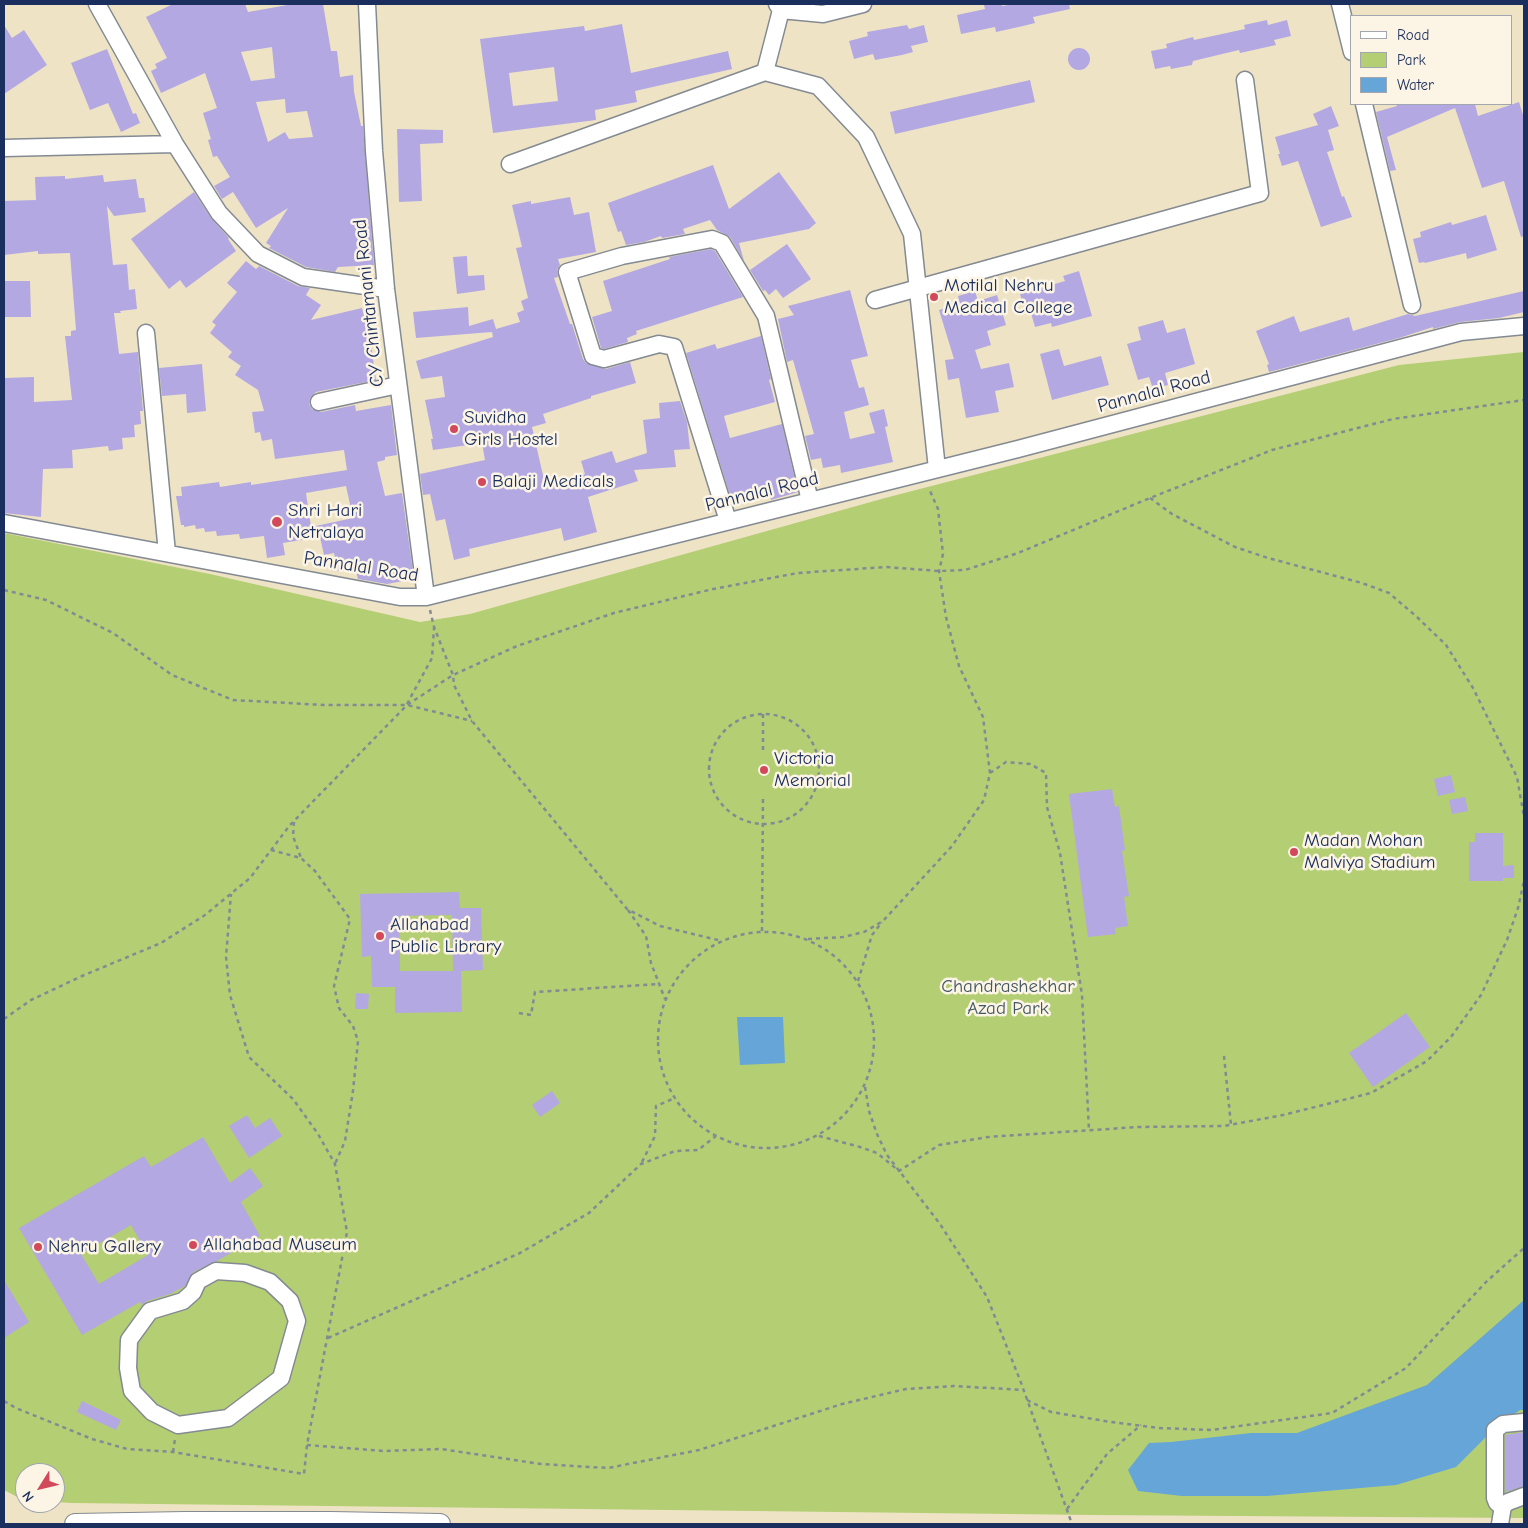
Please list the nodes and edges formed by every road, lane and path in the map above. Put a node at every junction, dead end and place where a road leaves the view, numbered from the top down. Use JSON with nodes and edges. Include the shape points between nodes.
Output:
{"nodes":[{"id":1,"x":97,"y":4,"type":"edge"},
{"id":2,"x":367,"y":4,"type":"edge"},
{"id":3,"x":863,"y":4,"type":"edge"},
{"id":4,"x":1340,"y":4,"type":"edge"},
{"id":5,"x":779,"y":7,"type":"edge"},
{"id":6,"x":1350,"y":44,"type":"edge"},
{"id":7,"x":765,"y":72,"type":"junction"},
{"id":8,"x":1246,"y":80,"type":"dead end"},
{"id":9,"x":1364,"y":105,"type":"edge"},
{"id":10,"x":175,"y":144,"type":"junction"},
{"id":11,"x":4,"y":148,"type":"edge"},
{"id":12,"x":510,"y":164,"type":"dead end"},
{"id":13,"x":918,"y":288,"type":"junction"},
{"id":14,"x":386,"y":290,"type":"junction"},
{"id":15,"x":875,"y":300,"type":"dead end"},
{"id":16,"x":1412,"y":305,"type":"dead end"},
{"id":17,"x":1524,"y":326,"type":"edge"},
{"id":18,"x":146,"y":333,"type":"dead end"},
{"id":19,"x":398,"y":386,"type":"junction"},
{"id":20,"x":1524,"y":400,"type":"edge"},
{"id":21,"x":319,"y":402,"type":"dead end"},
{"id":22,"x":936,"y":469,"type":"junction"},
{"id":23,"x":930,"y":491,"type":"dead end"},
{"id":24,"x":1150,"y":498,"type":"junction"},
{"id":25,"x":810,"y":501,"type":"junction"},
{"id":26,"x":728,"y":521,"type":"junction"},
{"id":27,"x":4,"y":523,"type":"edge"},
{"id":28,"x":167,"y":553,"type":"junction"},
{"id":29,"x":939,"y":572,"type":"junction"},
{"id":30,"x":4,"y":590,"type":"edge"},
{"id":31,"x":426,"y":597,"type":"junction"},
{"id":32,"x":434,"y":627,"type":"junction"},
{"id":33,"x":453,"y":675,"type":"junction"},
{"id":34,"x":407,"y":705,"type":"junction"},
{"id":35,"x":763,"y":714,"type":"junction"},
{"id":36,"x":472,"y":721,"type":"junction"},
{"id":37,"x":763,"y":750,"type":"dead end"},
{"id":38,"x":990,"y":773,"type":"junction"},
{"id":39,"x":762,"y":795,"type":"dead end"},
{"id":40,"x":1524,"y":817,"type":"edge"},
{"id":41,"x":294,"y":821,"type":"junction"},
{"id":42,"x":762,"y":825,"type":"junction"},
{"id":43,"x":272,"y":850,"type":"junction"},
{"id":44,"x":301,"y":858,"type":"junction"},
{"id":45,"x":1524,"y":881,"type":"edge"},
{"id":46,"x":231,"y":893,"type":"junction"},
{"id":47,"x":627,"y":909,"type":"junction"},
{"id":48,"x":882,"y":921,"type":"junction"},
{"id":49,"x":762,"y":931,"type":"junction"},
{"id":50,"x":807,"y":939,"type":"junction"},
{"id":51,"x":722,"y":941,"type":"junction"},
{"id":52,"x":858,"y":982,"type":"junction"},
{"id":53,"x":660,"y":984,"type":"junction"},
{"id":54,"x":666,"y":999,"type":"junction"},
{"id":55,"x":519,"y":1013,"type":"dead end"},
{"id":56,"x":4,"y":1019,"type":"edge"},
{"id":57,"x":1224,"y":1056,"type":"dead end"},
{"id":58,"x":865,"y":1087,"type":"junction"},
{"id":59,"x":675,"y":1098,"type":"junction"},
{"id":60,"x":1231,"y":1125,"type":"junction"},
{"id":61,"x":1089,"y":1130,"type":"junction"},
{"id":62,"x":716,"y":1136,"type":"junction"},
{"id":63,"x":819,"y":1136,"type":"junction"},
{"id":64,"x":335,"y":1164,"type":"junction"},
{"id":65,"x":641,"y":1164,"type":"junction"},
{"id":66,"x":899,"y":1171,"type":"junction"},
{"id":67,"x":1524,"y":1248,"type":"edge"},
{"id":68,"x":327,"y":1338,"type":"junction"},
{"id":69,"x":128,"y":1368,"type":"joint"},
{"id":70,"x":1024,"y":1390,"type":"junction"},
{"id":71,"x":1027,"y":1400,"type":"junction"},
{"id":72,"x":4,"y":1401,"type":"edge"},
{"id":73,"x":1524,"y":1422,"type":"edge"},
{"id":74,"x":1141,"y":1425,"type":"junction"},
{"id":75,"x":307,"y":1445,"type":"junction"},
{"id":76,"x":1524,"y":1496,"type":"edge"},
{"id":77,"x":1503,"y":1506,"type":"junction"},
{"id":78,"x":1067,"y":1509,"type":"junction"},
{"id":79,"x":75,"y":1524,"type":"edge"},
{"id":80,"x":440,"y":1524,"type":"edge"},
{"id":81,"x":1072,"y":1524,"type":"edge"},
{"id":82,"x":1500,"y":1524,"type":"edge"}],
"edges":[{"from":1,"to":10,"type":"street"},
{"from":2,"to":14,"type":"street","name":"CY Chintamani Road","via":[[374,151]]},
{"from":3,"to":5,"type":"street","via":[[823,14]]},
{"from":4,"to":6,"type":"street"},
{"from":5,"to":7,"type":"street"},
{"from":7,"to":12,"type":"street"},
{"from":7,"to":13,"type":"street","via":[[818,86],[866,137],[912,234]]},
{"from":8,"to":13,"type":"street","via":[[1260,193]]},
{"from":9,"to":16,"type":"street"},
{"from":10,"to":11,"type":"street"},
{"from":10,"to":14,"type":"street","via":[[219,212],[258,254],[303,277]]},
{"from":13,"to":15,"type":"street"},
{"from":13,"to":22,"type":"street"},
{"from":14,"to":19,"type":"street","name":"CY Chintamani Road"},
{"from":17,"to":22,"type":"street","name":"Pannalal Road","via":[[1460,332]]},
{"from":18,"to":28,"type":"street"},
{"from":19,"to":21,"type":"street"},
{"from":19,"to":31,"type":"street","name":"CY Chintamani Road"},
{"from":20,"to":24,"type":"path","via":[[1393,419],[1272,450]]},
{"from":22,"to":25,"type":"street","name":"Pannalal Road"},
{"from":23,"to":29,"type":"path","via":[[939,518],[942,554]]},
{"from":24,"to":29,"type":"path","via":[[1018,553],[966,570]]},
{"from":24,"to":40,"type":"path","via":[[1172,514],[1235,547],[1389,593],[1446,645],[1473,688],[1517,777]]},
{"from":25,"to":26,"type":"street","name":"Pannalal Road"},
{"from":25,"to":26,"type":"street","via":[[766,316],[722,243],[712,239],[622,256],[567,272],[593,356],[604,359],[659,344],[674,348]]},
{"from":26,"to":31,"type":"street","name":"Pannalal Road"},
{"from":27,"to":28,"type":"street","name":"Pannalal Road"},
{"from":28,"to":31,"type":"street","name":"Pannalal Road","via":[[400,597]]},
{"from":29,"to":33,"type":"path","via":[[886,568],[798,573],[713,589],[614,613],[517,646]]},
{"from":29,"to":38,"type":"path","via":[[946,617],[959,666],[983,717]]},
{"from":30,"to":34,"type":"path","via":[[46,600],[113,633],[172,676],[233,700]]},
{"from":31,"to":32,"type":"path"},
{"from":32,"to":33,"type":"path"},
{"from":32,"to":34,"type":"path","via":[[432,658]]},
{"from":33,"to":34,"type":"path"},
{"from":33,"to":36,"type":"path","via":[[454,685]]},
{"from":34,"to":36,"type":"path"},
{"from":34,"to":41,"type":"path"},
{"from":35,"to":37,"type":"path"},
{"from":35,"to":42,"type":"path","via":[[733,722],[720,734],[708,767],[710,784],[730,813],[745,822]]},
{"from":35,"to":42,"type":"path","via":[[787,719],[802,729],[814,744],[819,763],[818,782],[811,799],[798,813],[781,822]]},
{"from":36,"to":47,"type":"path"},
{"from":38,"to":48,"type":"path","via":[[984,800],[952,846]]},
{"from":38,"to":61,"type":"path","via":[[1006,762],[1030,764],[1046,773],[1047,807],[1060,853],[1082,995]]},
{"from":39,"to":42,"type":"path"},
{"from":41,"to":43,"type":"path"},
{"from":41,"to":44,"type":"path","via":[[293,836]]},
{"from":42,"to":49,"type":"path"},
{"from":43,"to":44,"type":"path"},
{"from":43,"to":46,"type":"path","via":[[250,878]]},
{"from":44,"to":64,"type":"path","via":[[315,871],[350,919],[334,986],[339,1008],[353,1026],[358,1041],[345,1141]]},
{"from":45,"to":60,"type":"path","via":[[1507,940],[1480,995],[1451,1038],[1427,1062],[1371,1093]]},
{"from":46,"to":56,"type":"path","via":[[205,915],[161,943],[30,1000]]},
{"from":46,"to":64,"type":"path","via":[[226,957],[230,995],[249,1057],[293,1099]]},
{"from":47,"to":51,"type":"path","via":[[660,926]]},
{"from":47,"to":53,"type":"path","via":[[646,936],[651,963]]},
{"from":48,"to":50,"type":"path","via":[[864,932],[843,938]]},
{"from":48,"to":52,"type":"path","via":[[872,935]]},
{"from":49,"to":50,"type":"path"},
{"from":49,"to":51,"type":"path"},
{"from":50,"to":52,"type":"path","via":[[836,956]]},
{"from":51,"to":54,"type":"path","via":[[698,955],[679,975]]},
{"from":52,"to":58,"type":"path","via":[[872,1015],[875,1052]]},
{"from":53,"to":54,"type":"path"},
{"from":53,"to":55,"type":"path","via":[[535,992],[531,1014]]},
{"from":54,"to":59,"type":"path","via":[[658,1032],[661,1066]]},
{"from":57,"to":60,"type":"path"},
{"from":58,"to":63,"type":"path","via":[[846,1115]]},
{"from":58,"to":66,"type":"path","via":[[877,1134]]},
{"from":59,"to":62,"type":"path","via":[[693,1120]]},
{"from":59,"to":65,"type":"path","via":[[656,1106],[655,1136]]},
{"from":60,"to":61,"type":"path"},
{"from":61,"to":66,"type":"path","via":[[988,1137],[939,1146]]},
{"from":62,"to":63,"type":"path","via":[[750,1148],[785,1147]]},
{"from":62,"to":65,"type":"path","via":[[698,1150],[674,1151]]},
{"from":63,"to":66,"type":"path","via":[[877,1153]]},
{"from":64,"to":68,"type":"path","via":[[347,1232]]},
{"from":65,"to":68,"type":"path","via":[[589,1213],[520,1253]]},
{"from":66,"to":70,"type":"path","via":[[940,1224],[987,1297]]},
{"from":67,"to":74,"type":"path","via":[[1486,1282],[1406,1368],[1332,1413],[1211,1430]]},
{"from":68,"to":75,"type":"path"},
{"from":69,"to":69,"type":"street","via":[[132,1391],[152,1412],[178,1425],[228,1418],[281,1378],[297,1321],[290,1300],[270,1282],[245,1273],[216,1271],[198,1281],[193,1292],[183,1300],[150,1311],[130,1340]]},
{"from":70,"to":71,"type":"path"},
{"from":70,"to":75,"type":"path","via":[[954,1386],[906,1389],[842,1404],[699,1450],[608,1468],[540,1464],[441,1449],[384,1451]]},
{"from":71,"to":74,"type":"path","via":[[1051,1412]]},
{"from":71,"to":78,"type":"path"},
{"from":72,"to":75,"type":"path","via":[[92,1439],[127,1449],[173,1452],[304,1474]]},
{"from":73,"to":77,"type":"street","via":[[1503,1424],[1495,1430],[1495,1498]]},
{"from":74,"to":78,"type":"path","via":[[1107,1454]]},
{"from":76,"to":77,"type":"street"},
{"from":77,"to":82,"type":"street"},
{"from":78,"to":81,"type":"path"},
{"from":79,"to":80,"type":"main road"}]}
